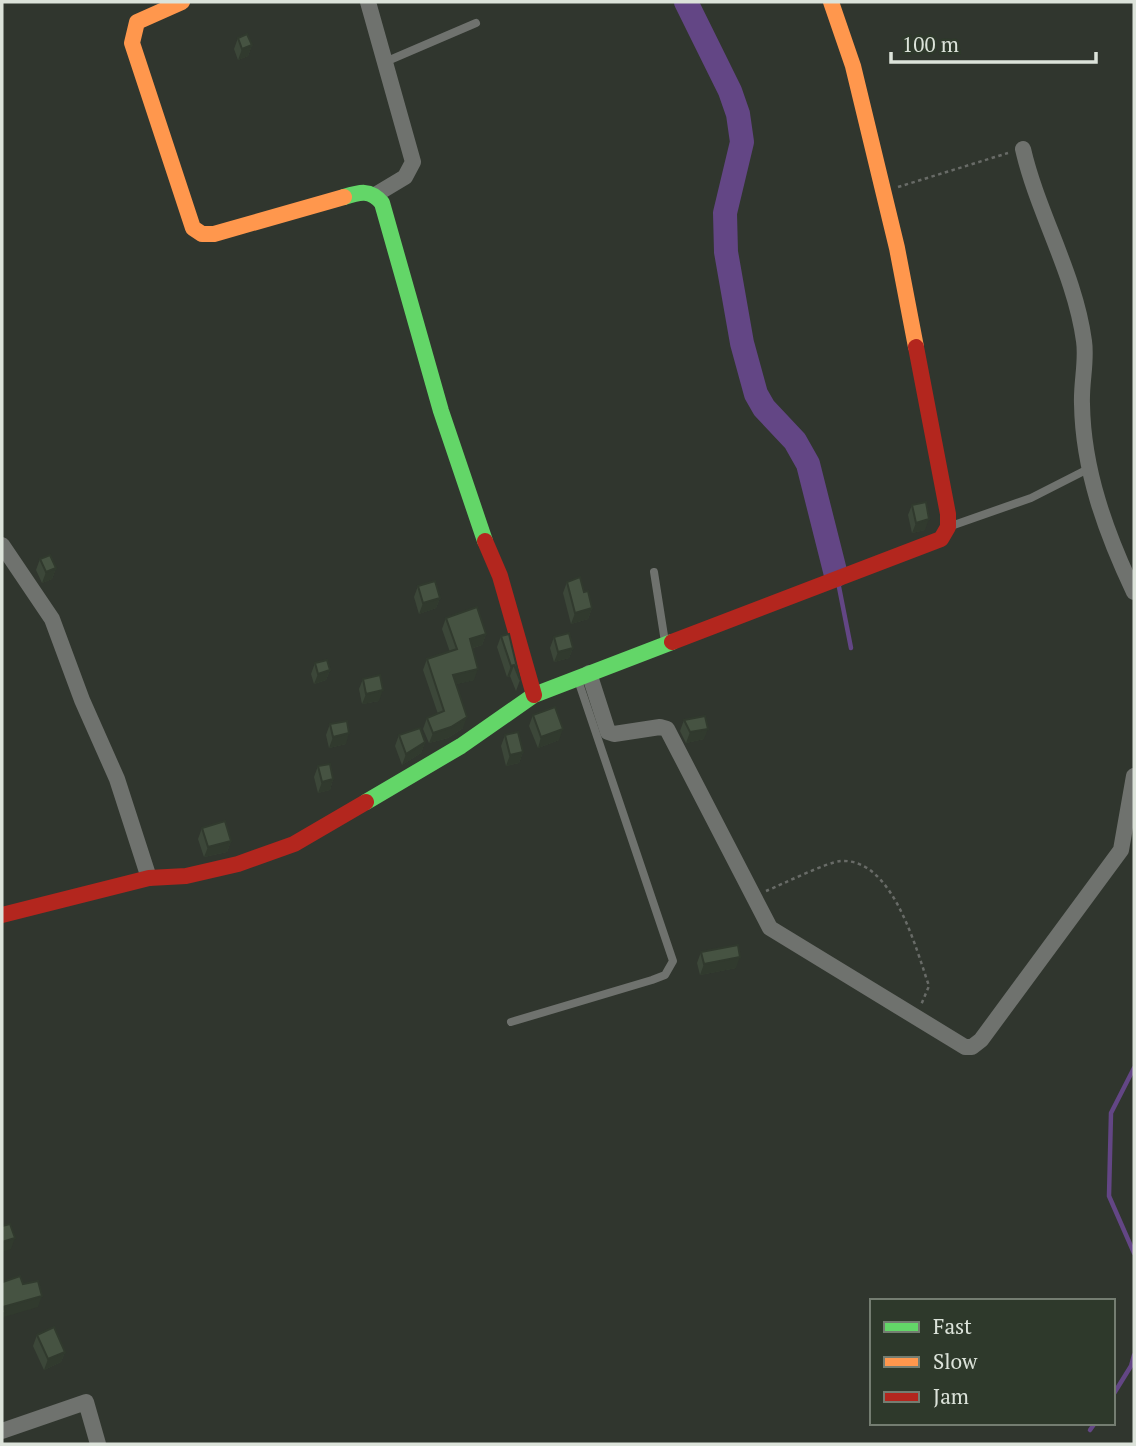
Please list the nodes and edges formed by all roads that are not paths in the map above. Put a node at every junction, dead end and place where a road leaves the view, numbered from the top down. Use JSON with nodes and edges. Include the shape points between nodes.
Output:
{"nodes":[{"id":1,"x":182,"y":2,"type":"edge"},
{"id":2,"x":368,"y":2,"type":"edge"},
{"id":3,"x":831,"y":2,"type":"edge"},
{"id":4,"x":476,"y":23,"type":"dead end"},
{"id":5,"x":384,"y":62,"type":"junction"},
{"id":6,"x":1023,"y":149,"type":"road end"},
{"id":7,"x":375,"y":195,"type":"junction"},
{"id":8,"x":1088,"y":468,"type":"junction"},
{"id":9,"x":948,"y":527,"type":"junction"},
{"id":10,"x":2,"y":544,"type":"edge"},
{"id":11,"x":654,"y":572,"type":"dead end"},
{"id":12,"x":1134,"y":592,"type":"edge"},
{"id":13,"x":666,"y":644,"type":"junction"},
{"id":14,"x":583,"y":675,"type":"junction"},
{"id":15,"x":534,"y":695,"type":"junction"},
{"id":16,"x":1134,"y":776,"type":"edge"},
{"id":17,"x":149,"y":878,"type":"junction"},
{"id":18,"x":2,"y":915,"type":"edge"},
{"id":19,"x":510,"y":1022,"type":"dead end"},
{"id":20,"x":2,"y":1430,"type":"edge"},
{"id":21,"x":98,"y":1444,"type":"edge"}],
"edges":[{"from":1,"to":7,"type":"street","via":[[137,22],[132,43],[193,228],[214,234],[364,191]]},
{"from":2,"to":5,"type":"street"},
{"from":3,"to":9,"type":"street","via":[[853,66],[897,248]]},
{"from":4,"to":5,"type":"lane"},
{"from":5,"to":7,"type":"street","via":[[413,162],[404,177]]},
{"from":6,"to":8,"type":"street","via":[[1032,190],[1066,272],[1085,342],[1082,405]]},
{"from":7,"to":15,"type":"street","via":[[382,203],[445,424],[500,576]]},
{"from":8,"to":9,"type":"lane","via":[[1031,498]]},
{"from":8,"to":12,"type":"street","via":[[1116,555]]},
{"from":9,"to":13,"type":"street","via":[[941,539]]},
{"from":10,"to":17,"type":"street","via":[[52,619],[117,779]]},
{"from":11,"to":13,"type":"lane"},
{"from":13,"to":14,"type":"street"},
{"from":14,"to":15,"type":"street"},
{"from":14,"to":16,"type":"street","via":[[608,732],[667,729],[769,928],[965,1047],[981,1040],[1121,850]]},
{"from":14,"to":19,"type":"lane","via":[[673,961],[665,975],[652,980]]},
{"from":15,"to":17,"type":"street","via":[[461,746],[294,844],[238,864],[186,876]]},
{"from":17,"to":18,"type":"street"},
{"from":20,"to":21,"type":"street","via":[[86,1402]]}]}
